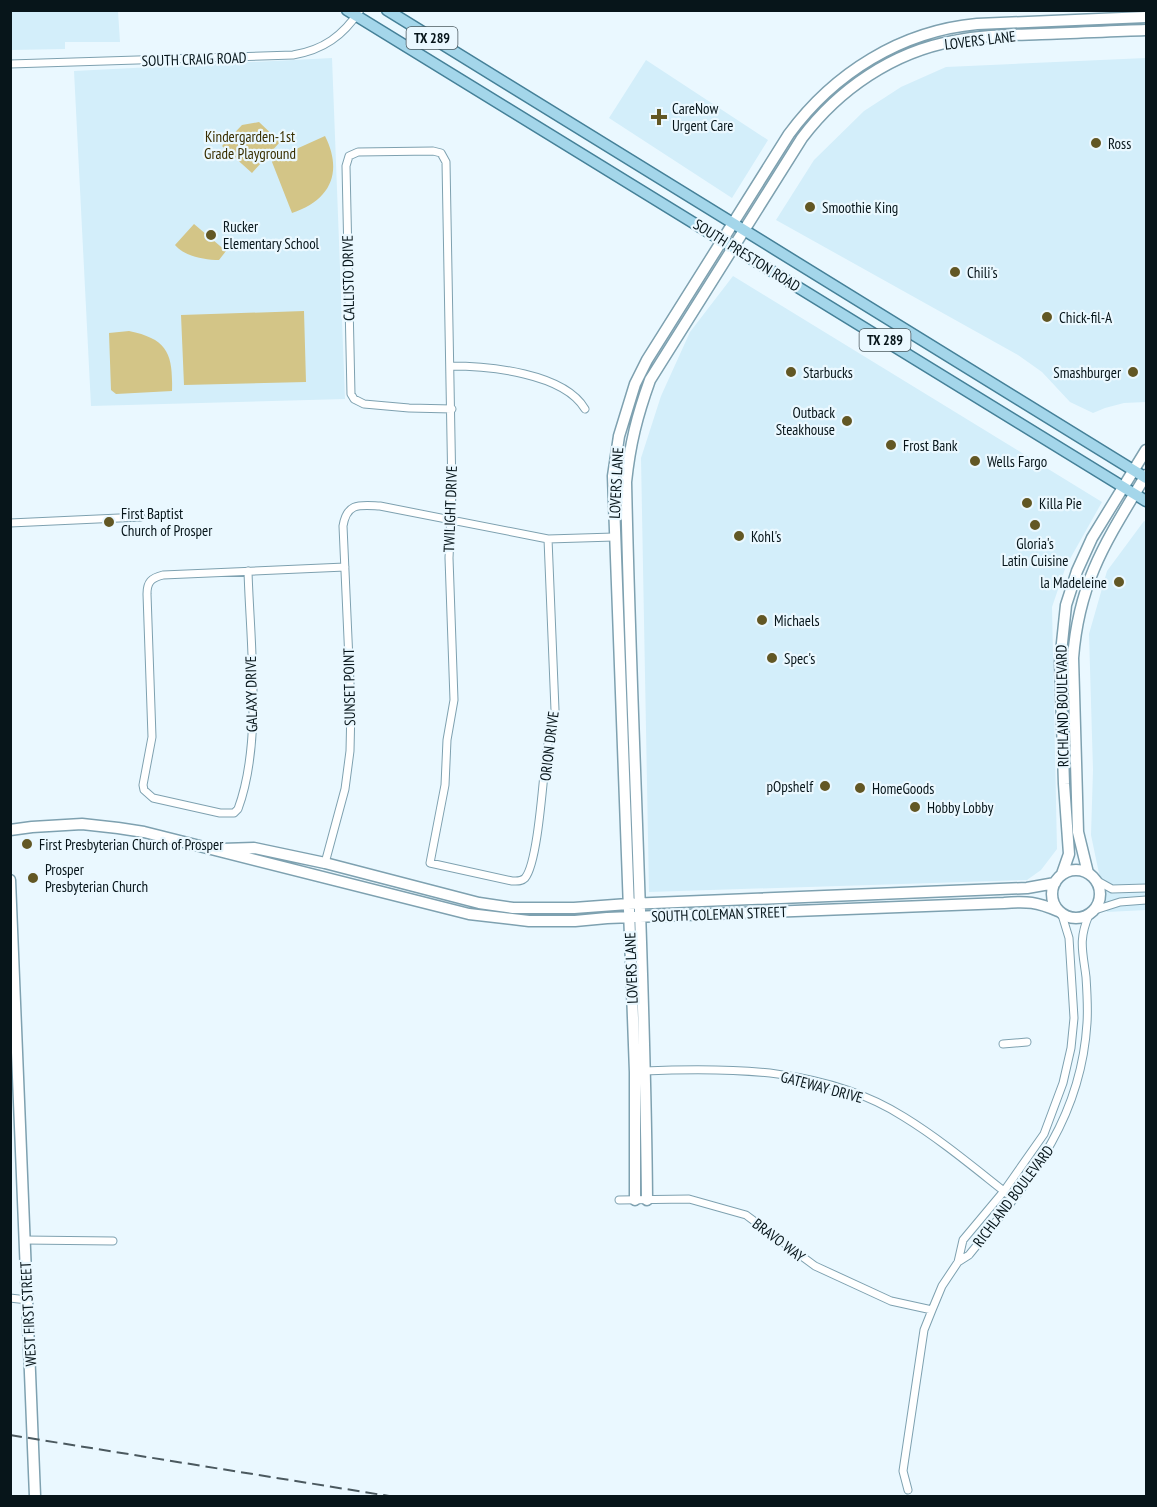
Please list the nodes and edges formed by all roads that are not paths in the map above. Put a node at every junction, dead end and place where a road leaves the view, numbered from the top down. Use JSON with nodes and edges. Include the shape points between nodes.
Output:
{"nodes":[{"id":1,"x":387,"y":10,"type":"edge"},
{"id":2,"x":354,"y":12,"type":"edge"},
{"id":3,"x":1146,"y":17,"type":"edge"},
{"id":4,"x":1146,"y":30,"type":"edge"},
{"id":5,"x":10,"y":64,"type":"edge"},
{"id":6,"x":441,"y":153,"type":"joint"},
{"id":7,"x":733,"y":223,"type":"junction"},
{"id":8,"x":744,"y":230,"type":"junction"},
{"id":9,"x":722,"y":240,"type":"junction"},
{"id":10,"x":734,"y":247,"type":"junction"},
{"id":11,"x":450,"y":366,"type":"junction"},
{"id":12,"x":452,"y":408,"type":"junction"},
{"id":13,"x":585,"y":409,"type":"dead end"},
{"id":14,"x":1146,"y":450,"type":"edge"},
{"id":15,"x":1134,"y":470,"type":"junction"},
{"id":16,"x":1146,"y":477,"type":"edge"},
{"id":17,"x":1124,"y":487,"type":"junction"},
{"id":18,"x":1135,"y":494,"type":"junction"},
{"id":19,"x":1146,"y":501,"type":"edge"},
{"id":20,"x":141,"y":517,"type":"dead end"},
{"id":21,"x":452,"y":520,"type":"junction"},
{"id":22,"x":10,"y":523,"type":"edge"},
{"id":23,"x":614,"y":537,"type":"junction"},
{"id":24,"x":628,"y":537,"type":"junction"},
{"id":25,"x":548,"y":538,"type":"junction"},
{"id":26,"x":345,"y":567,"type":"junction"},
{"id":27,"x":248,"y":571,"type":"junction"},
{"id":28,"x":628,"y":752,"type":"junction"},
{"id":29,"x":1076,"y":757,"type":"junction"},
{"id":30,"x":1063,"y":758,"type":"junction"},
{"id":31,"x":10,"y":830,"type":"edge"},
{"id":32,"x":207,"y":849,"type":"junction"},
{"id":33,"x":325,"y":863,"type":"junction"},
{"id":34,"x":1062,"y":874,"type":"junction"},
{"id":35,"x":1091,"y":876,"type":"junction"},
{"id":36,"x":321,"y":877,"type":"junction"},
{"id":37,"x":524,"y":879,"type":"joint"},
{"id":38,"x":10,"y":880,"type":"edge"},
{"id":39,"x":1055,"y":883,"type":"junction"},
{"id":40,"x":1146,"y":888,"type":"edge"},
{"id":41,"x":974,"y":890,"type":"junction"},
{"id":42,"x":800,"y":897,"type":"junction"},
{"id":43,"x":1146,"y":900,"type":"edge"},
{"id":44,"x":633,"y":904,"type":"junction"},
{"id":45,"x":974,"y":905,"type":"junction"},
{"id":46,"x":801,"y":911,"type":"junction"},
{"id":47,"x":1092,"y":912,"type":"junction"},
{"id":48,"x":1060,"y":913,"type":"junction"},
{"id":49,"x":634,"y":917,"type":"junction"},
{"id":50,"x":13,"y":987,"type":"edge"},
{"id":51,"x":1027,"y":1042,"type":"dead end"},
{"id":52,"x":1003,"y":1044,"type":"dead end"},
{"id":53,"x":640,"y":1072,"type":"junction"},
{"id":54,"x":16,"y":1107,"type":"edge"},
{"id":55,"x":1004,"y":1191,"type":"junction"},
{"id":56,"x":1014,"y":1199,"type":"junction"},
{"id":57,"x":618,"y":1200,"type":"dead end"},
{"id":58,"x":634,"y":1200,"type":"junction"},
{"id":59,"x":647,"y":1200,"type":"junction"},
{"id":60,"x":24,"y":1240,"type":"junction"},
{"id":61,"x":113,"y":1241,"type":"dead end"},
{"id":62,"x":958,"y":1262,"type":"junction"},
{"id":63,"x":10,"y":1298,"type":"edge"},
{"id":64,"x":27,"y":1300,"type":"junction"},
{"id":65,"x":932,"y":1310,"type":"junction"},
{"id":66,"x":908,"y":1490,"type":"dead end"},
{"id":67,"x":35,"y":1497,"type":"edge"}],
"edges":[{"from":1,"to":7,"type":"main road","name":"SOUTH PRESTON ROAD","number":"TX 289"},
{"from":2,"to":5,"type":"street","name":"SOUTH CRAIG ROAD","via":[[343,32],[329,43],[293,55]]},
{"from":2,"to":9,"type":"main road","name":"SOUTH PRESTON ROAD","number":"TX 289"},
{"from":3,"to":7,"type":"street","name":"LOVERS LANE","via":[[967,25],[920,36],[885,50],[838,81],[810,108],[776,153]]},
{"from":4,"to":8,"type":"street","name":"LOVERS LANE","via":[[965,39],[894,61],[856,84],[812,125]]},
{"from":6,"to":11,"type":"street","name":"TWILIGHT DRIVE","via":[[446,162]]},
{"from":6,"to":12,"type":"street","name":"CALLISTO DRIVE","via":[[358,152],[349,156],[346,166],[350,389],[354,399],[364,404]]},
{"from":7,"to":8,"type":"main road","name":"SOUTH PRESTON ROAD","number":"TX 289"},
{"from":7,"to":9,"type":"street","name":"LOVERS LANE"},
{"from":8,"to":10,"type":"street","name":"LOVERS LANE"},
{"from":8,"to":15,"type":"main road","name":"SOUTH PRESTON ROAD","number":"TX 289"},
{"from":9,"to":10,"type":"main road","name":"SOUTH PRESTON ROAD","number":"TX 289"},
{"from":9,"to":23,"type":"street","name":"LOVERS LANE","via":[[636,384],[619,436],[613,476]]},
{"from":10,"to":17,"type":"main road","name":"SOUTH PRESTON ROAD","number":"TX 289"},
{"from":10,"to":24,"type":"street","name":"LOVERS LANE","via":[[650,380],[629,451]]},
{"from":11,"to":12,"type":"street","name":"TWILIGHT DRIVE"},
{"from":11,"to":13,"type":"street","via":[[482,366],[533,376],[568,392]]},
{"from":12,"to":21,"type":"street","name":"TWILIGHT DRIVE"},
{"from":14,"to":15,"type":"street","name":"RICHLAND BOULEVARD"},
{"from":15,"to":16,"type":"main road","name":"SOUTH PRESTON ROAD","number":"TX 289"},
{"from":15,"to":17,"type":"street","name":"RICHLAND BOULEVARD"},
{"from":16,"to":18,"type":"street","name":"RICHLAND BOULEVARD"},
{"from":17,"to":18,"type":"main road","name":"SOUTH PRESTON ROAD","number":"TX 289"},
{"from":17,"to":30,"type":"street","name":"RICHLAND BOULEVARD","via":[[1085,553],[1066,605],[1060,662]]},
{"from":18,"to":19,"type":"main road","name":"SOUTH PRESTON ROAD","number":"TX 289"},
{"from":18,"to":29,"type":"street","name":"RICHLAND BOULEVARD","via":[[1095,562],[1079,610],[1073,658]]},
{"from":20,"to":22,"type":"street"},
{"from":21,"to":25,"type":"street"},
{"from":21,"to":26,"type":"street","name":"SUNSET POINT","via":[[359,505],[345,516]]},
{"from":21,"to":37,"type":"street","name":"TWILIGHT DRIVE","via":[[449,558],[454,700],[445,785],[430,863],[512,881]]},
{"from":23,"to":24,"type":"street"},
{"from":23,"to":25,"type":"street"},
{"from":23,"to":28,"type":"street","name":"LOVERS LANE"},
{"from":24,"to":28,"type":"street","name":"LOVERS LANE"},
{"from":25,"to":37,"type":"street","name":"ORION DRIVE","via":[[555,710],[539,818]]},
{"from":26,"to":27,"type":"street"},
{"from":26,"to":33,"type":"street","name":"SUNSET POINT","via":[[350,751],[345,789]]},
{"from":27,"to":27,"type":"street","name":"GALAXY DRIVE","via":[[163,575],[147,585],[152,736],[144,790],[153,798],[220,813],[234,813],[242,800],[252,731]]},
{"from":28,"to":44,"type":"street","name":"LOVERS LANE"},
{"from":29,"to":30,"type":"street"},
{"from":29,"to":35,"type":"street","name":"RICHLAND BOULEVARD","via":[[1078,832]]},
{"from":30,"to":34,"type":"street","name":"RICHLAND BOULEVARD","via":[[1069,854]]},
{"from":31,"to":32,"type":"street","name":"SOUTH COLEMAN STREET","via":[[82,824],[144,832]]},
{"from":32,"to":33,"type":"street","name":"SOUTH COLEMAN STREET","via":[[254,848]]},
{"from":32,"to":36,"type":"street","name":"SOUTH COLEMAN STREET"},
{"from":33,"to":36,"type":"street"},
{"from":33,"to":44,"type":"street","name":"SOUTH COLEMAN STREET","via":[[479,903],[513,908]]},
{"from":34,"to":35,"type":"street","via":[[1075,870]]},
{"from":34,"to":39,"type":"street"},
{"from":35,"to":40,"type":"street","via":[[1112,889]]},
{"from":35,"to":47,"type":"street","via":[[1100,894]]},
{"from":36,"to":49,"type":"street","name":"SOUTH COLEMAN STREET","via":[[469,914],[529,921]]},
{"from":38,"to":50,"type":"street","name":"WEST FIRST STREET"},
{"from":39,"to":41,"type":"street","name":"SOUTH COLEMAN STREET"},
{"from":39,"to":48,"type":"street","via":[[1052,896]]},
{"from":41,"to":42,"type":"street","name":"SOUTH COLEMAN STREET"},
{"from":41,"to":45,"type":"street"},
{"from":42,"to":44,"type":"street","name":"SOUTH COLEMAN STREET"},
{"from":42,"to":46,"type":"street"},
{"from":43,"to":47,"type":"street","via":[[1120,902]]},
{"from":44,"to":49,"type":"street","name":"LOVERS LANE"},
{"from":45,"to":46,"type":"street","name":"SOUTH COLEMAN STREET"},
{"from":45,"to":48,"type":"street","name":"SOUTH COLEMAN STREET","via":[[1028,901]]},
{"from":46,"to":49,"type":"street","name":"SOUTH COLEMAN STREET"},
{"from":47,"to":48,"type":"street","via":[[1081,918]]},
{"from":47,"to":56,"type":"street","name":"RICHLAND BOULEVARD","via":[[1081,939],[1086,1031],[1075,1090],[1054,1139]]},
{"from":48,"to":55,"type":"street","name":"RICHLAND BOULEVARD","via":[[1069,938],[1073,1007],[1068,1065],[1044,1134]]},
{"from":49,"to":53,"type":"street","name":"LOVERS LANE"},
{"from":50,"to":54,"type":"street","name":"WEST FIRST STREET"},
{"from":51,"to":52,"type":"street"},
{"from":53,"to":55,"type":"street","name":"GATEWAY DRIVE","via":[[715,1068],[761,1072],[853,1093],[904,1116]]},
{"from":53,"to":58,"type":"street","name":"LOVERS LANE"},
{"from":53,"to":59,"type":"street","name":"LOVERS LANE"},
{"from":54,"to":60,"type":"street","name":"WEST FIRST STREET"},
{"from":55,"to":56,"type":"street","name":"GATEWAY DRIVE"},
{"from":55,"to":62,"type":"street","name":"RICHLAND BOULEVARD","via":[[963,1240]]},
{"from":56,"to":62,"type":"street","name":"RICHLAND BOULEVARD","via":[[969,1255]]},
{"from":57,"to":58,"type":"street","name":"BRAVO WAY"},
{"from":58,"to":59,"type":"street","name":"BRAVO WAY"},
{"from":59,"to":65,"type":"street","name":"BRAVO WAY","via":[[689,1199],[746,1215],[814,1266],[891,1301]]},
{"from":60,"to":61,"type":"street"},
{"from":60,"to":64,"type":"street","name":"WEST FIRST STREET"},
{"from":62,"to":65,"type":"street","name":"RICHLAND BOULEVARD"},
{"from":63,"to":64,"type":"street"},
{"from":64,"to":67,"type":"street","name":"WEST FIRST STREET"},
{"from":65,"to":66,"type":"street","name":"RICHLAND BOULEVARD","via":[[924,1330],[903,1471]]}]}
